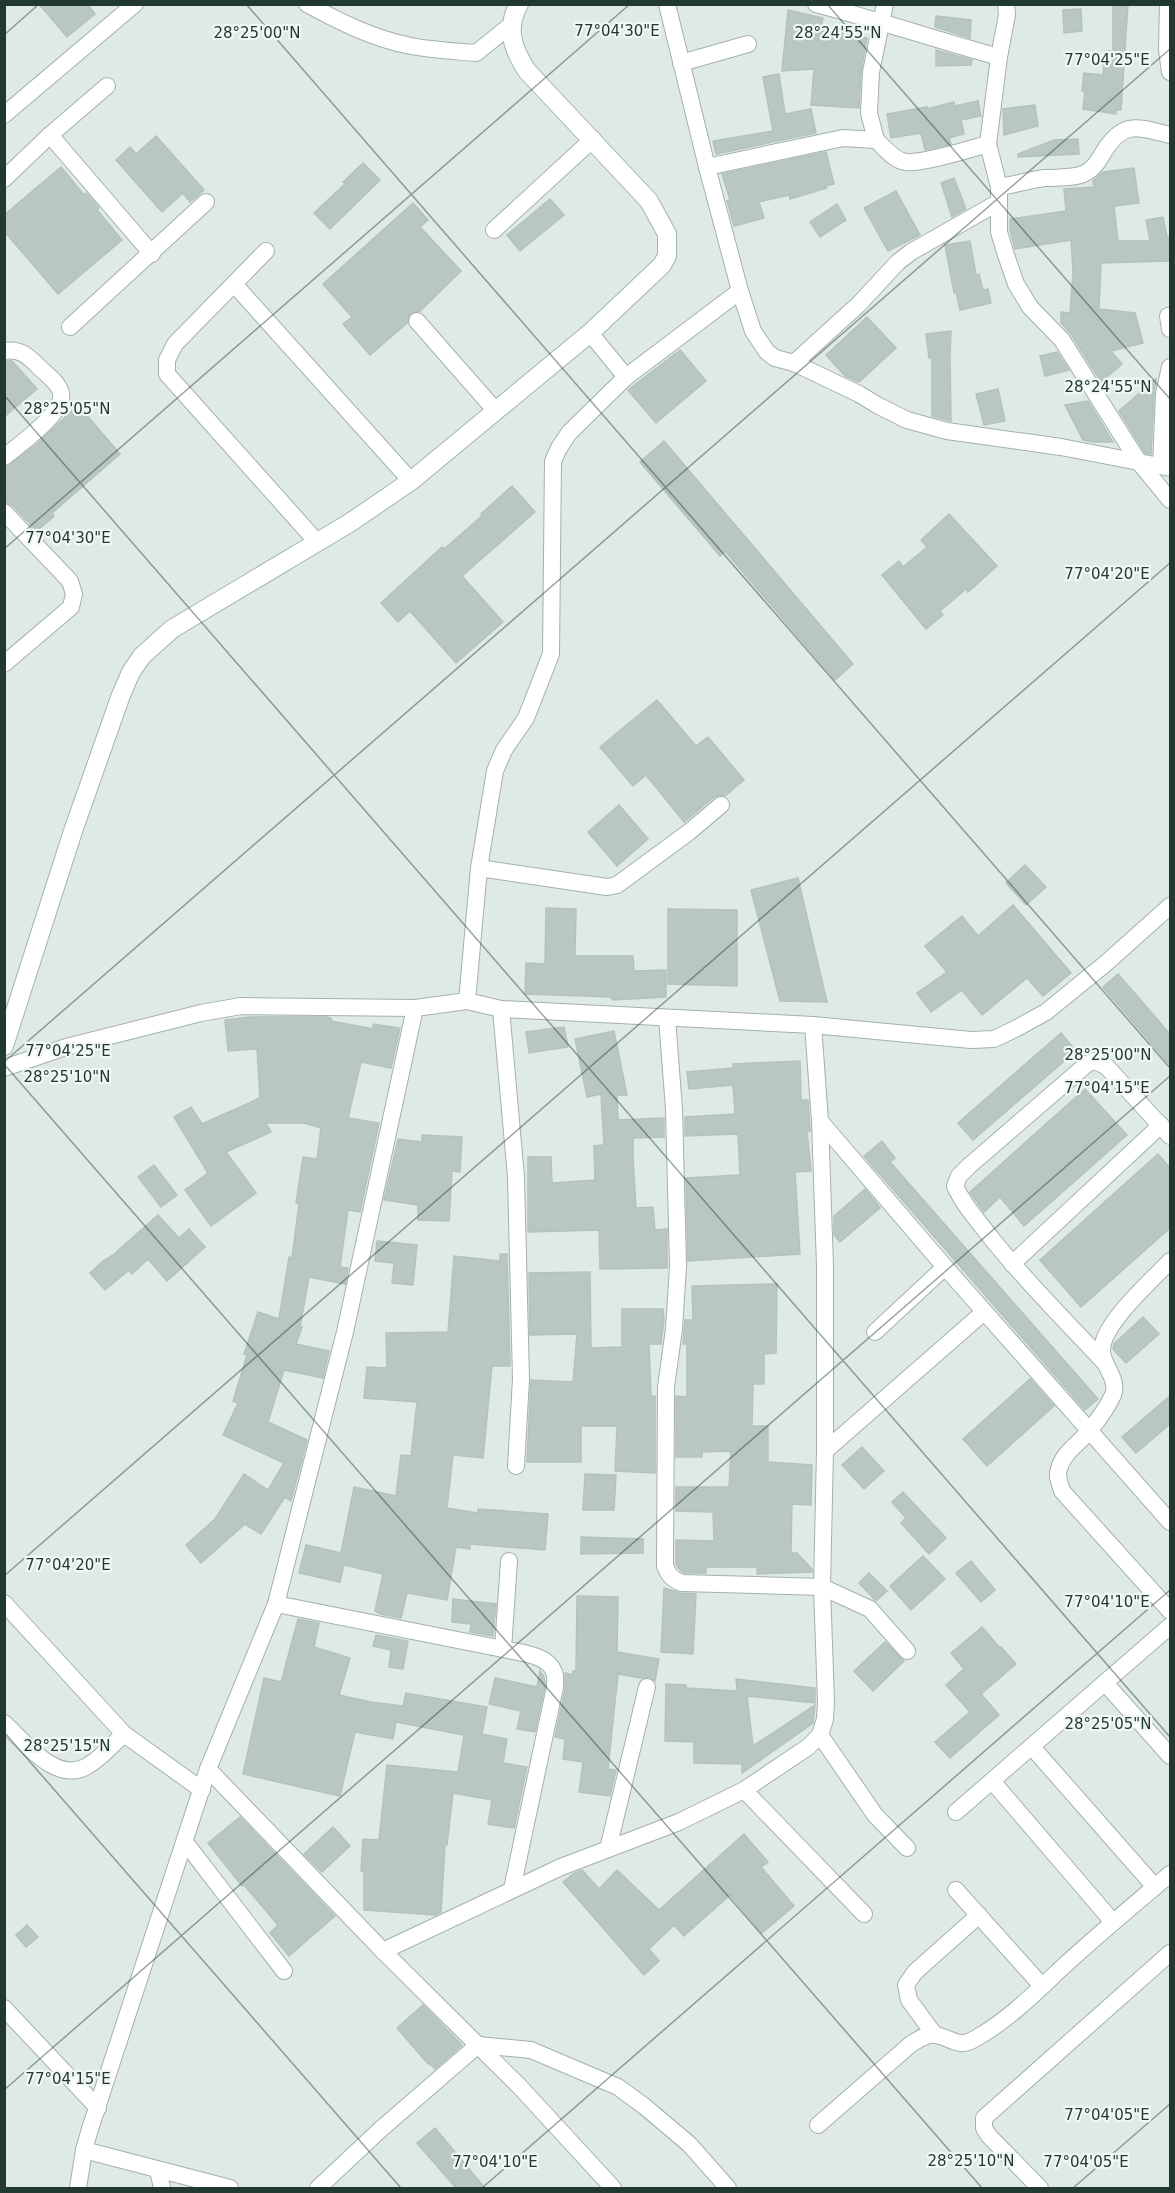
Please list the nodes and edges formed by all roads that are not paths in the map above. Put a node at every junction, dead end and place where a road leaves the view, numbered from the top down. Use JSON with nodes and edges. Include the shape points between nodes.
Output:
{"nodes":[{"id":1,"x":135,"y":4,"type":"edge"},
{"id":2,"x":307,"y":4,"type":"edge"},
{"id":3,"x":519,"y":4,"type":"edge"},
{"id":4,"x":668,"y":4,"type":"edge"},
{"id":5,"x":816,"y":4,"type":"edge"},
{"id":6,"x":885,"y":4,"type":"edge"},
{"id":7,"x":1006,"y":4,"type":"edge"},
{"id":8,"x":1168,"y":4,"type":"edge"},
{"id":9,"x":882,"y":21,"type":"junction"},
{"id":10,"x":511,"y":25,"type":"junction"},
{"id":11,"x":748,"y":44,"type":"dead end"},
{"id":12,"x":999,"y":57,"type":"junction"},
{"id":13,"x":681,"y":63,"type":"junction"},
{"id":14,"x":1170,"y":72,"type":"edge"},
{"id":15,"x":108,"y":87,"type":"dead end"},
{"id":16,"x":4,"y":115,"type":"edge"},
{"id":17,"x":50,"y":135,"type":"junction"},
{"id":18,"x":1170,"y":135,"type":"edge"},
{"id":19,"x":593,"y":139,"type":"junction"},
{"id":20,"x":876,"y":140,"type":"junction"},
{"id":21,"x":988,"y":144,"type":"junction"},
{"id":22,"x":707,"y":167,"type":"junction"},
{"id":23,"x":4,"y":179,"type":"edge"},
{"id":24,"x":999,"y":195,"type":"junction"},
{"id":25,"x":206,"y":202,"type":"dead end"},
{"id":26,"x":494,"y":230,"type":"dead end"},
{"id":27,"x":266,"y":250,"type":"dead end"},
{"id":28,"x":152,"y":254,"type":"junction"},
{"id":29,"x":234,"y":284,"type":"junction"},
{"id":30,"x":740,"y":291,"type":"junction"},
{"id":31,"x":417,"y":321,"type":"dead end"},
{"id":32,"x":70,"y":327,"type":"dead end"},
{"id":33,"x":590,"y":333,"type":"junction"},
{"id":34,"x":4,"y":351,"type":"edge"},
{"id":35,"x":794,"y":363,"type":"junction"},
{"id":36,"x":1170,"y":367,"type":"edge"},
{"id":37,"x":626,"y":377,"type":"junction"},
{"id":38,"x":495,"y":410,"type":"junction"},
{"id":39,"x":4,"y":457,"type":"edge"},
{"id":40,"x":1138,"y":461,"type":"junction"},
{"id":41,"x":1166,"y":467,"type":"edge"},
{"id":42,"x":411,"y":481,"type":"junction"},
{"id":43,"x":1170,"y":500,"type":"edge"},
{"id":44,"x":4,"y":512,"type":"edge"},
{"id":45,"x":317,"y":542,"type":"junction"},
{"id":46,"x":4,"y":664,"type":"edge"},
{"id":47,"x":721,"y":805,"type":"dead end"},
{"id":48,"x":479,"y":868,"type":"junction"},
{"id":49,"x":1170,"y":906,"type":"edge"},
{"id":50,"x":467,"y":1001,"type":"junction"},
{"id":51,"x":415,"y":1008,"type":"junction"},
{"id":52,"x":501,"y":1009,"type":"junction"},
{"id":53,"x":668,"y":1018,"type":"junction"},
{"id":54,"x":813,"y":1025,"type":"junction"},
{"id":55,"x":4,"y":1046,"type":"edge"},
{"id":56,"x":4,"y":1068,"type":"edge"},
{"id":57,"x":820,"y":1121,"type":"junction"},
{"id":58,"x":1166,"y":1131,"type":"edge"},
{"id":59,"x":1170,"y":1262,"type":"edge"},
{"id":60,"x":1012,"y":1264,"type":"junction"},
{"id":61,"x":945,"y":1267,"type":"junction"},
{"id":62,"x":984,"y":1312,"type":"junction"},
{"id":63,"x":875,"y":1332,"type":"dead end"},
{"id":64,"x":1105,"y":1363,"type":"junction"},
{"id":65,"x":1090,"y":1430,"type":"junction"},
{"id":66,"x":825,"y":1451,"type":"junction"},
{"id":67,"x":516,"y":1467,"type":"dead end"},
{"id":68,"x":1170,"y":1522,"type":"edge"},
{"id":69,"x":509,"y":1561,"type":"dead end"},
{"id":70,"x":822,"y":1587,"type":"junction"},
{"id":71,"x":4,"y":1603,"type":"edge"},
{"id":72,"x":276,"y":1604,"type":"junction"},
{"id":73,"x":1170,"y":1611,"type":"edge"},
{"id":74,"x":1170,"y":1626,"type":"edge"},
{"id":75,"x":503,"y":1649,"type":"junction"},
{"id":76,"x":907,"y":1651,"type":"dead end"},
{"id":77,"x":1106,"y":1684,"type":"junction"},
{"id":78,"x":647,"y":1687,"type":"dead end"},
{"id":79,"x":4,"y":1723,"type":"edge"},
{"id":80,"x":124,"y":1734,"type":"junction"},
{"id":81,"x":820,"y":1735,"type":"junction"},
{"id":82,"x":1032,"y":1747,"type":"junction"},
{"id":83,"x":1170,"y":1756,"type":"edge"},
{"id":84,"x":208,"y":1769,"type":"junction"},
{"id":85,"x":992,"y":1781,"type":"junction"},
{"id":86,"x":202,"y":1790,"type":"junction"},
{"id":87,"x":744,"y":1790,"type":"junction"},
{"id":88,"x":956,"y":1812,"type":"dead end"},
{"id":89,"x":185,"y":1842,"type":"junction"},
{"id":90,"x":907,"y":1848,"type":"dead end"},
{"id":91,"x":608,"y":1849,"type":"junction"},
{"id":92,"x":1170,"y":1874,"type":"edge"},
{"id":93,"x":1155,"y":1887,"type":"junction"},
{"id":94,"x":512,"y":1889,"type":"junction"},
{"id":95,"x":956,"y":1890,"type":"dead end"},
{"id":96,"x":864,"y":1914,"type":"dead end"},
{"id":97,"x":980,"y":1915,"type":"junction"},
{"id":98,"x":1113,"y":1922,"type":"junction"},
{"id":99,"x":383,"y":1951,"type":"junction"},
{"id":100,"x":1170,"y":1953,"type":"edge"},
{"id":101,"x":284,"y":1971,"type":"dead end"},
{"id":102,"x":1042,"y":1986,"type":"junction"},
{"id":103,"x":4,"y":2008,"type":"edge"},
{"id":104,"x":934,"y":2034,"type":"junction"},
{"id":105,"x":478,"y":2044,"type":"junction"},
{"id":106,"x":98,"y":2108,"type":"junction"},
{"id":107,"x":818,"y":2125,"type":"dead end"},
{"id":108,"x":84,"y":2150,"type":"junction"},
{"id":109,"x":158,"y":2170,"type":"junction"},
{"id":110,"x":78,"y":2188,"type":"edge"},
{"id":111,"x":162,"y":2188,"type":"edge"},
{"id":112,"x":230,"y":2188,"type":"edge"},
{"id":113,"x":318,"y":2188,"type":"edge"},
{"id":114,"x":613,"y":2188,"type":"edge"},
{"id":115,"x":728,"y":2188,"type":"edge"},
{"id":116,"x":1040,"y":2188,"type":"edge"}],
"edges":[{"from":1,"to":16,"type":"street"},
{"from":2,"to":10,"type":"street","via":[[373,35],[411,46],[476,53]]},
{"from":3,"to":10,"type":"street"},
{"from":4,"to":13,"type":"street"},
{"from":5,"to":9,"type":"street"},
{"from":6,"to":9,"type":"street"},
{"from":7,"to":12,"type":"street"},
{"from":8,"to":14,"type":"street"},
{"from":9,"to":12,"type":"street"},
{"from":9,"to":20,"type":"street","via":[[871,72],[869,112]]},
{"from":10,"to":19,"type":"street","via":[[512,41],[527,71]]},
{"from":11,"to":13,"type":"street"},
{"from":12,"to":21,"type":"street"},
{"from":13,"to":22,"type":"street"},
{"from":15,"to":17,"type":"street"},
{"from":17,"to":23,"type":"street"},
{"from":17,"to":28,"type":"street"},
{"from":18,"to":24,"type":"street","via":[[1124,129],[1085,173],[1042,179]]},
{"from":19,"to":26,"type":"street"},
{"from":19,"to":33,"type":"street","via":[[649,201],[669,244],[662,265]]},
{"from":20,"to":21,"type":"street","via":[[904,162]]},
{"from":20,"to":22,"type":"street","via":[[843,138]]},
{"from":21,"to":24,"type":"street"},
{"from":22,"to":30,"type":"street"},
{"from":24,"to":35,"type":"street","via":[[898,262],[860,304]]},
{"from":24,"to":40,"type":"street","via":[[999,232],[1016,284],[1030,307],[1062,340]]},
{"from":25,"to":28,"type":"street"},
{"from":27,"to":29,"type":"street"},
{"from":28,"to":32,"type":"street"},
{"from":29,"to":42,"type":"street"},
{"from":29,"to":45,"type":"street","via":[[175,344],[167,360],[167,374]]},
{"from":30,"to":35,"type":"street","via":[[753,331],[767,352]]},
{"from":30,"to":37,"type":"street"},
{"from":31,"to":38,"type":"street"},
{"from":33,"to":37,"type":"street"},
{"from":33,"to":38,"type":"street"},
{"from":34,"to":39,"type":"street","via":[[17,350],[27,355],[61,393],[54,415]]},
{"from":35,"to":40,"type":"street","via":[[907,420],[947,431]]},
{"from":36,"to":41,"type":"street","via":[[1164,394]]},
{"from":37,"to":48,"type":"street","via":[[569,433],[553,462],[551,654],[526,717],[495,771]]},
{"from":38,"to":42,"type":"street"},
{"from":40,"to":41,"type":"street"},
{"from":40,"to":43,"type":"street"},
{"from":42,"to":45,"type":"street"},
{"from":44,"to":46,"type":"street","via":[[70,581],[74,594],[71,607]]},
{"from":45,"to":55,"type":"street","via":[[172,629],[142,656],[131,672],[73,831]]},
{"from":47,"to":48,"type":"street","via":[[617,885],[607,887]]},
{"from":48,"to":50,"type":"street"},
{"from":49,"to":54,"type":"street","via":[[1046,1012],[994,1039]]},
{"from":50,"to":51,"type":"street"},
{"from":50,"to":52,"type":"street"},
{"from":51,"to":56,"type":"street","via":[[241,1006],[66,1047]]},
{"from":51,"to":72,"type":"street","via":[[345,1332]]},
{"from":52,"to":53,"type":"street"},
{"from":52,"to":67,"type":"street","via":[[516,1177],[522,1379]]},
{"from":53,"to":54,"type":"street"},
{"from":53,"to":70,"type":"street","via":[[678,1266],[666,1387],[665,1566],[672,1580],[682,1583]]},
{"from":54,"to":57,"type":"street"},
{"from":57,"to":61,"type":"street"},
{"from":57,"to":66,"type":"street"},
{"from":58,"to":60,"type":"street"},
{"from":58,"to":60,"type":"street","via":[[1106,1066],[1094,1061],[1087,1064],[959,1176],[956,1186],[960,1196]]},
{"from":59,"to":64,"type":"street","via":[[1115,1321],[1103,1342]]},
{"from":60,"to":64,"type":"street"},
{"from":61,"to":62,"type":"street"},
{"from":61,"to":63,"type":"street"},
{"from":62,"to":65,"type":"street"},
{"from":62,"to":66,"type":"street"},
{"from":64,"to":65,"type":"street","via":[[1115,1385],[1113,1395]]},
{"from":65,"to":68,"type":"street"},
{"from":65,"to":73,"type":"street","via":[[1065,1455],[1058,1469],[1062,1491]]},
{"from":66,"to":70,"type":"street"},
{"from":69,"to":75,"type":"street"},
{"from":70,"to":76,"type":"street","via":[[870,1609]]},
{"from":70,"to":81,"type":"street","via":[[826,1702]]},
{"from":71,"to":80,"type":"street"},
{"from":72,"to":75,"type":"street"},
{"from":72,"to":84,"type":"street"},
{"from":74,"to":77,"type":"street"},
{"from":75,"to":94,"type":"street","via":[[540,1658],[555,1673]]},
{"from":77,"to":82,"type":"street"},
{"from":77,"to":83,"type":"street"},
{"from":78,"to":91,"type":"street"},
{"from":79,"to":80,"type":"street","via":[[51,1766],[61,1770],[89,1766]]},
{"from":80,"to":86,"type":"street"},
{"from":81,"to":87,"type":"street"},
{"from":81,"to":90,"type":"street","via":[[875,1815]]},
{"from":82,"to":85,"type":"street"},
{"from":82,"to":93,"type":"street"},
{"from":84,"to":86,"type":"street"},
{"from":84,"to":99,"type":"street"},
{"from":85,"to":88,"type":"street"},
{"from":85,"to":98,"type":"street"},
{"from":86,"to":89,"type":"street"},
{"from":87,"to":91,"type":"street","via":[[679,1822]]},
{"from":87,"to":96,"type":"street"},
{"from":89,"to":101,"type":"street"},
{"from":89,"to":106,"type":"street"},
{"from":91,"to":94,"type":"street"},
{"from":92,"to":93,"type":"street"},
{"from":93,"to":98,"type":"street"},
{"from":94,"to":99,"type":"street"},
{"from":95,"to":97,"type":"street"},
{"from":97,"to":102,"type":"street"},
{"from":97,"to":104,"type":"street","via":[[915,1972],[906,1985],[909,2000]]},
{"from":98,"to":102,"type":"street"},
{"from":99,"to":105,"type":"street"},
{"from":100,"to":116,"type":"street","via":[[984,2118],[989,2136]]},
{"from":102,"to":104,"type":"street","via":[[967,2043]]},
{"from":103,"to":106,"type":"street"},
{"from":104,"to":107,"type":"street","via":[[911,2044]]},
{"from":105,"to":113,"type":"street"},
{"from":105,"to":114,"type":"street"},
{"from":105,"to":115,"type":"street","via":[[531,2050],[618,2087],[689,2144]]},
{"from":106,"to":108,"type":"street"},
{"from":108,"to":109,"type":"street"},
{"from":108,"to":110,"type":"street"},
{"from":109,"to":111,"type":"street"},
{"from":109,"to":112,"type":"street"}]}
